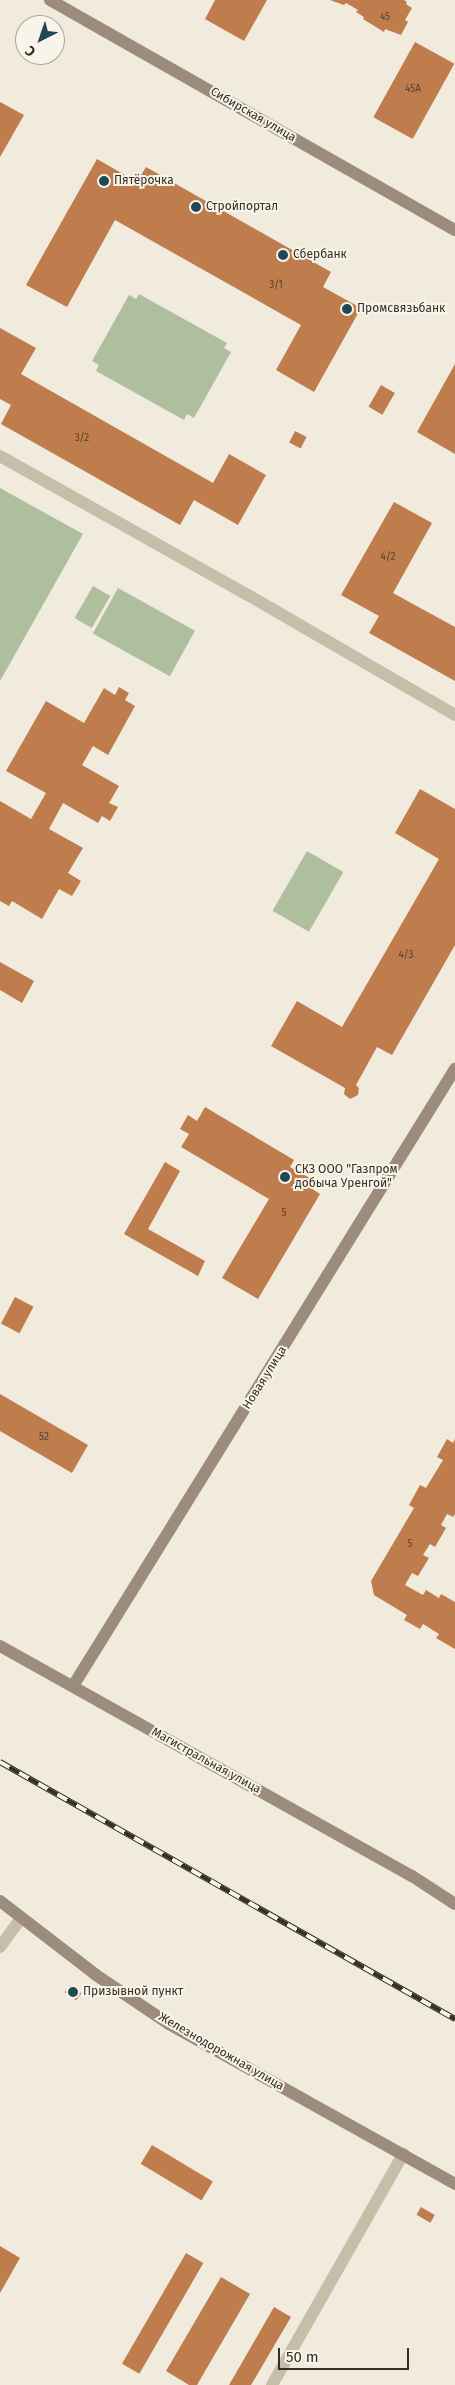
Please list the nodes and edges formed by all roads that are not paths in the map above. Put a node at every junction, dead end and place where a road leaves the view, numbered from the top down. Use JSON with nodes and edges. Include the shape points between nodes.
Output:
{"nodes":[{"id":1,"x":50,"y":0,"type":"edge"},
{"id":2,"x":455,"y":230,"type":"edge"},
{"id":3,"x":0,"y":456,"type":"edge"},
{"id":4,"x":455,"y":715,"type":"edge"},
{"id":5,"x":455,"y":1069,"type":"edge"},
{"id":6,"x":0,"y":1646,"type":"edge"},
{"id":7,"x":73,"y":1686,"type":"junction"},
{"id":8,"x":412,"y":1876,"type":"junction"},
{"id":9,"x":455,"y":1898,"type":"edge"},
{"id":10,"x":0,"y":1902,"type":"edge"},
{"id":11,"x":455,"y":1904,"type":"edge"},
{"id":12,"x":21,"y":1918,"type":"junction"},
{"id":13,"x":0,"y":1947,"type":"edge"},
{"id":14,"x":402,"y":2154,"type":"junction"},
{"id":15,"x":455,"y":2184,"type":"edge"},
{"id":16,"x":272,"y":2385,"type":"edge"}],
"edges":[{"from":1,"to":2,"type":"main road","name":"Сибирская улица"},
{"from":3,"to":4,"type":"street","via":[[248,594]]},
{"from":5,"to":7,"type":"main road","name":"Новая улица"},
{"from":6,"to":7,"type":"main road","name":"Магистральная улица"},
{"from":7,"to":8,"type":"main road","name":"Магистральная улица"},
{"from":8,"to":9,"type":"main road","name":"Магистральная улица"},
{"from":8,"to":11,"type":"main road","name":"Магистральная улица"},
{"from":10,"to":12,"type":"main road","name":"Железнодорожная улица"},
{"from":12,"to":13,"type":"street"},
{"from":12,"to":14,"type":"main road","name":"Железнодорожная улица","via":[[96,1976],[169,2024]]},
{"from":14,"to":15,"type":"main road","name":"Железнодорожная улица"},
{"from":14,"to":16,"type":"street"}]}
